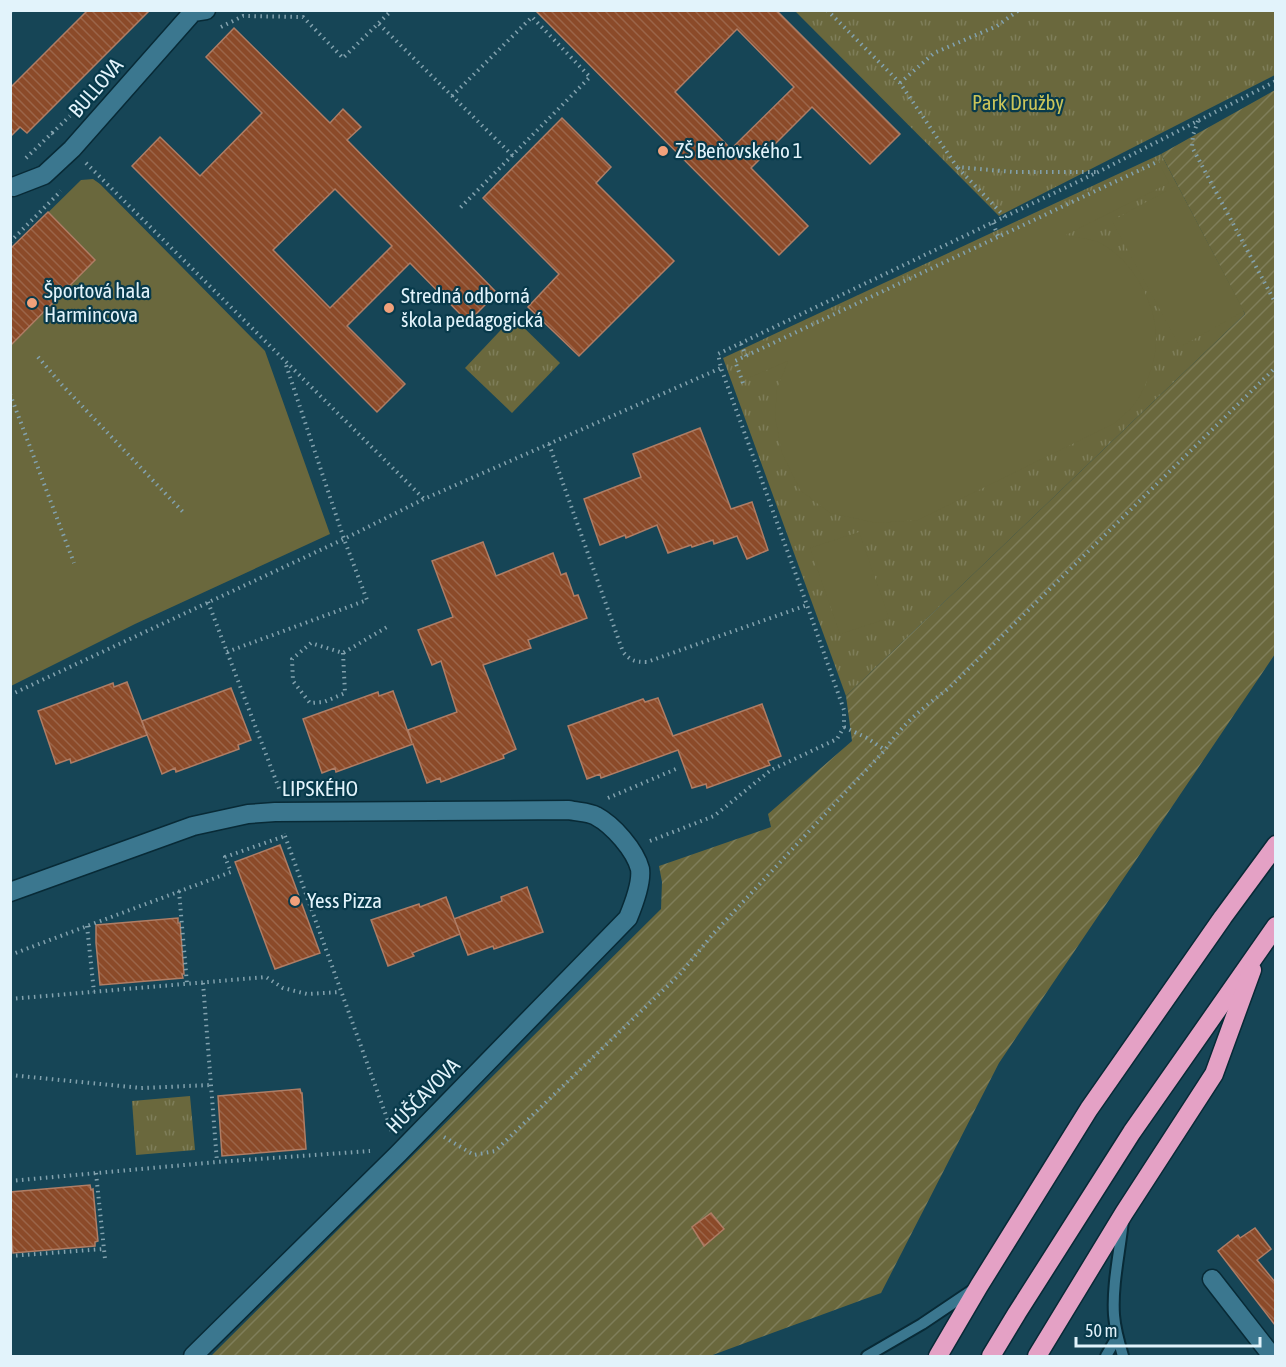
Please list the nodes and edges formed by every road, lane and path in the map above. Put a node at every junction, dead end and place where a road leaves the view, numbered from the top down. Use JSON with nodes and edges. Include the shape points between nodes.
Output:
{"nodes":[{"id":1,"x":206,"y":10,"type":"edge"},
{"id":2,"x":392,"y":10,"type":"edge"},
{"id":3,"x":827,"y":10,"type":"edge"},
{"id":4,"x":1019,"y":10,"type":"edge"},
{"id":5,"x":379,"y":24,"type":"junction"},
{"id":6,"x":214,"y":30,"type":"dead end"},
{"id":7,"x":1275,"y":81,"type":"edge"},
{"id":8,"x":900,"y":83,"type":"junction"},
{"id":9,"x":452,"y":96,"type":"junction"},
{"id":10,"x":1198,"y":121,"type":"junction"},
{"id":11,"x":72,"y":149,"type":"junction"},
{"id":12,"x":513,"y":156,"type":"junction"},
{"id":13,"x":1159,"y":161,"type":"dead end"},
{"id":14,"x":957,"y":167,"type":"junction"},
{"id":15,"x":1098,"y":172,"type":"junction"},
{"id":16,"x":10,"y":186,"type":"edge"},
{"id":17,"x":459,"y":208,"type":"dead end"},
{"id":18,"x":1005,"y":217,"type":"junction"},
{"id":19,"x":993,"y":223,"type":"junction"},
{"id":20,"x":999,"y":237,"type":"junction"},
{"id":21,"x":1275,"y":304,"type":"edge"},
{"id":22,"x":741,"y":344,"type":"junction"},
{"id":23,"x":746,"y":356,"type":"junction"},
{"id":24,"x":38,"y":357,"type":"dead end"},
{"id":25,"x":285,"y":362,"type":"junction"},
{"id":26,"x":1275,"y":367,"type":"edge"},
{"id":27,"x":720,"y":368,"type":"junction"},
{"id":28,"x":743,"y":383,"type":"dead end"},
{"id":29,"x":10,"y":394,"type":"edge"},
{"id":30,"x":549,"y":444,"type":"junction"},
{"id":31,"x":424,"y":499,"type":"junction"},
{"id":32,"x":183,"y":512,"type":"dead end"},
{"id":33,"x":344,"y":538,"type":"junction"},
{"id":34,"x":74,"y":563,"type":"dead end"},
{"id":35,"x":207,"y":602,"type":"junction"},
{"id":36,"x":807,"y":605,"type":"junction"},
{"id":37,"x":387,"y":627,"type":"dead end"},
{"id":38,"x":227,"y":652,"type":"junction"},
{"id":39,"x":343,"y":653,"type":"junction"},
{"id":40,"x":10,"y":695,"type":"edge"},
{"id":41,"x":844,"y":728,"type":"junction"},
{"id":42,"x":885,"y":750,"type":"junction"},
{"id":43,"x":676,"y":769,"type":"dead end"},
{"id":44,"x":599,"y":802,"type":"dead end"},
{"id":45,"x":282,"y":812,"type":"junction"},
{"id":46,"x":285,"y":836,"type":"junction"},
{"id":47,"x":1275,"y":845,"type":"edge"},
{"id":48,"x":629,"y":846,"type":"junction"},
{"id":49,"x":179,"y":891,"type":"junction"},
{"id":50,"x":10,"y":892,"type":"edge"},
{"id":51,"x":87,"y":926,"type":"junction"},
{"id":52,"x":1275,"y":926,"type":"edge"},
{"id":53,"x":1261,"y":946,"type":"junction"},
{"id":54,"x":10,"y":956,"type":"edge"},
{"id":55,"x":203,"y":983,"type":"junction"},
{"id":56,"x":188,"y":984,"type":"junction"},
{"id":57,"x":94,"y":992,"type":"junction"},
{"id":58,"x":341,"y":992,"type":"junction"},
{"id":59,"x":10,"y":999,"type":"edge"},
{"id":60,"x":10,"y":1075,"type":"edge"},
{"id":61,"x":211,"y":1084,"type":"junction"},
{"id":62,"x":426,"y":1125,"type":"junction"},
{"id":63,"x":393,"y":1137,"type":"dead end"},
{"id":64,"x":378,"y":1150,"type":"dead end"},
{"id":65,"x":217,"y":1162,"type":"junction"},
{"id":66,"x":96,"y":1173,"type":"junction"},
{"id":67,"x":10,"y":1181,"type":"edge"},
{"id":68,"x":1124,"y":1213,"type":"junction"},
{"id":69,"x":103,"y":1249,"type":"junction"},
{"id":70,"x":10,"y":1256,"type":"edge"},
{"id":71,"x":105,"y":1259,"type":"dead end"},
{"id":72,"x":1212,"y":1279,"type":"dead end"},
{"id":73,"x":979,"y":1286,"type":"junction"},
{"id":74,"x":1117,"y":1337,"type":"junction"},
{"id":75,"x":193,"y":1356,"type":"edge"},
{"id":76,"x":867,"y":1356,"type":"edge"},
{"id":77,"x":938,"y":1356,"type":"edge"},
{"id":78,"x":991,"y":1356,"type":"edge"},
{"id":79,"x":1037,"y":1356,"type":"edge"},
{"id":80,"x":1106,"y":1356,"type":"edge"},
{"id":81,"x":1123,"y":1356,"type":"edge"},
{"id":82,"x":1272,"y":1356,"type":"edge"}],
"edges":[{"from":1,"to":11,"type":"street","name":"BULLOVA","via":[[192,12]]},
{"from":2,"to":5,"type":"path"},
{"from":3,"to":8,"type":"path"},
{"from":4,"to":8,"type":"path","via":[[997,26],[934,53]]},
{"from":5,"to":6,"type":"path","via":[[344,58],[303,17],[243,16]]},
{"from":5,"to":9,"type":"path"},
{"from":7,"to":10,"type":"path"},
{"from":8,"to":14,"type":"path"},
{"from":9,"to":12,"type":"path"},
{"from":9,"to":12,"type":"path","via":[[532,17],[590,77]]},
{"from":10,"to":15,"type":"path"},
{"from":10,"to":21,"type":"path","via":[[1192,147]]},
{"from":11,"to":16,"type":"street","name":"BULLOVA","via":[[44,175]]},
{"from":11,"to":25,"type":"path"},
{"from":12,"to":17,"type":"path"},
{"from":13,"to":20,"type":"path"},
{"from":14,"to":15,"type":"path","via":[[1013,172]]},
{"from":14,"to":18,"type":"path"},
{"from":15,"to":18,"type":"path"},
{"from":18,"to":19,"type":"path"},
{"from":19,"to":20,"type":"path"},
{"from":19,"to":22,"type":"path"},
{"from":20,"to":23,"type":"path"},
{"from":22,"to":23,"type":"path"},
{"from":22,"to":27,"type":"path","via":[[718,354]]},
{"from":23,"to":28,"type":"path","via":[[735,361]]},
{"from":24,"to":32,"type":"path"},
{"from":25,"to":31,"type":"path"},
{"from":25,"to":33,"type":"path"},
{"from":26,"to":42,"type":"path","via":[[949,688],[896,733]]},
{"from":27,"to":30,"type":"path"},
{"from":27,"to":36,"type":"path"},
{"from":29,"to":34,"type":"path"},
{"from":30,"to":31,"type":"path"},
{"from":30,"to":36,"type":"path","via":[[623,652],[629,658],[647,662]]},
{"from":31,"to":33,"type":"path"},
{"from":33,"to":35,"type":"path"},
{"from":33,"to":38,"type":"path","via":[[367,600]]},
{"from":35,"to":38,"type":"path"},
{"from":35,"to":40,"type":"path"},
{"from":36,"to":41,"type":"path","via":[[844,710]]},
{"from":37,"to":39,"type":"path"},
{"from":38,"to":45,"type":"path"},
{"from":39,"to":39,"type":"path","via":[[311,643],[292,659],[293,681],[310,703],[345,693]]},
{"from":41,"to":42,"type":"path"},
{"from":41,"to":48,"type":"path","via":[[837,739],[771,770],[714,816]]},
{"from":42,"to":62,"type":"path","via":[[680,974],[495,1151],[474,1155]]},
{"from":43,"to":44,"type":"path"},
{"from":45,"to":46,"type":"path"},
{"from":45,"to":48,"type":"street","name":"LIPSKÉHO","via":[[569,810],[595,815]]},
{"from":45,"to":50,"type":"street","name":"LIPSKÉHO","via":[[248,814],[193,826]]},
{"from":46,"to":49,"type":"path","via":[[225,857],[231,872]]},
{"from":46,"to":58,"type":"path"},
{"from":47,"to":73,"type":"highway","via":[[1089,1109]]},
{"from":48,"to":62,"type":"street","name":"HÚŠČAVOVA","via":[[640,870],[637,898],[628,918]]},
{"from":49,"to":51,"type":"path"},
{"from":49,"to":56,"type":"path"},
{"from":51,"to":54,"type":"path"},
{"from":51,"to":57,"type":"path"},
{"from":52,"to":53,"type":"highway"},
{"from":53,"to":68,"type":"highway","via":[[1214,1074]]},
{"from":53,"to":78,"type":"highway","via":[[1132,1132]]},
{"from":55,"to":56,"type":"path"},
{"from":55,"to":58,"type":"path","via":[[266,977],[283,988],[307,994]]},
{"from":55,"to":61,"type":"path"},
{"from":56,"to":57,"type":"path"},
{"from":57,"to":59,"type":"path"},
{"from":58,"to":63,"type":"path"},
{"from":60,"to":61,"type":"path","via":[[141,1088]]},
{"from":61,"to":65,"type":"path"},
{"from":62,"to":75,"type":"street","name":"HÚŠČAVOVA"},
{"from":64,"to":65,"type":"path"},
{"from":65,"to":66,"type":"path"},
{"from":66,"to":67,"type":"path"},
{"from":66,"to":69,"type":"path"},
{"from":68,"to":74,"type":"lane","via":[[1114,1294]]},
{"from":68,"to":79,"type":"highway"},
{"from":69,"to":70,"type":"path"},
{"from":69,"to":71,"type":"path"},
{"from":72,"to":82,"type":"street"},
{"from":73,"to":76,"type":"lane"},
{"from":73,"to":77,"type":"highway"},
{"from":74,"to":80,"type":"lane"},
{"from":74,"to":81,"type":"lane"}]}
